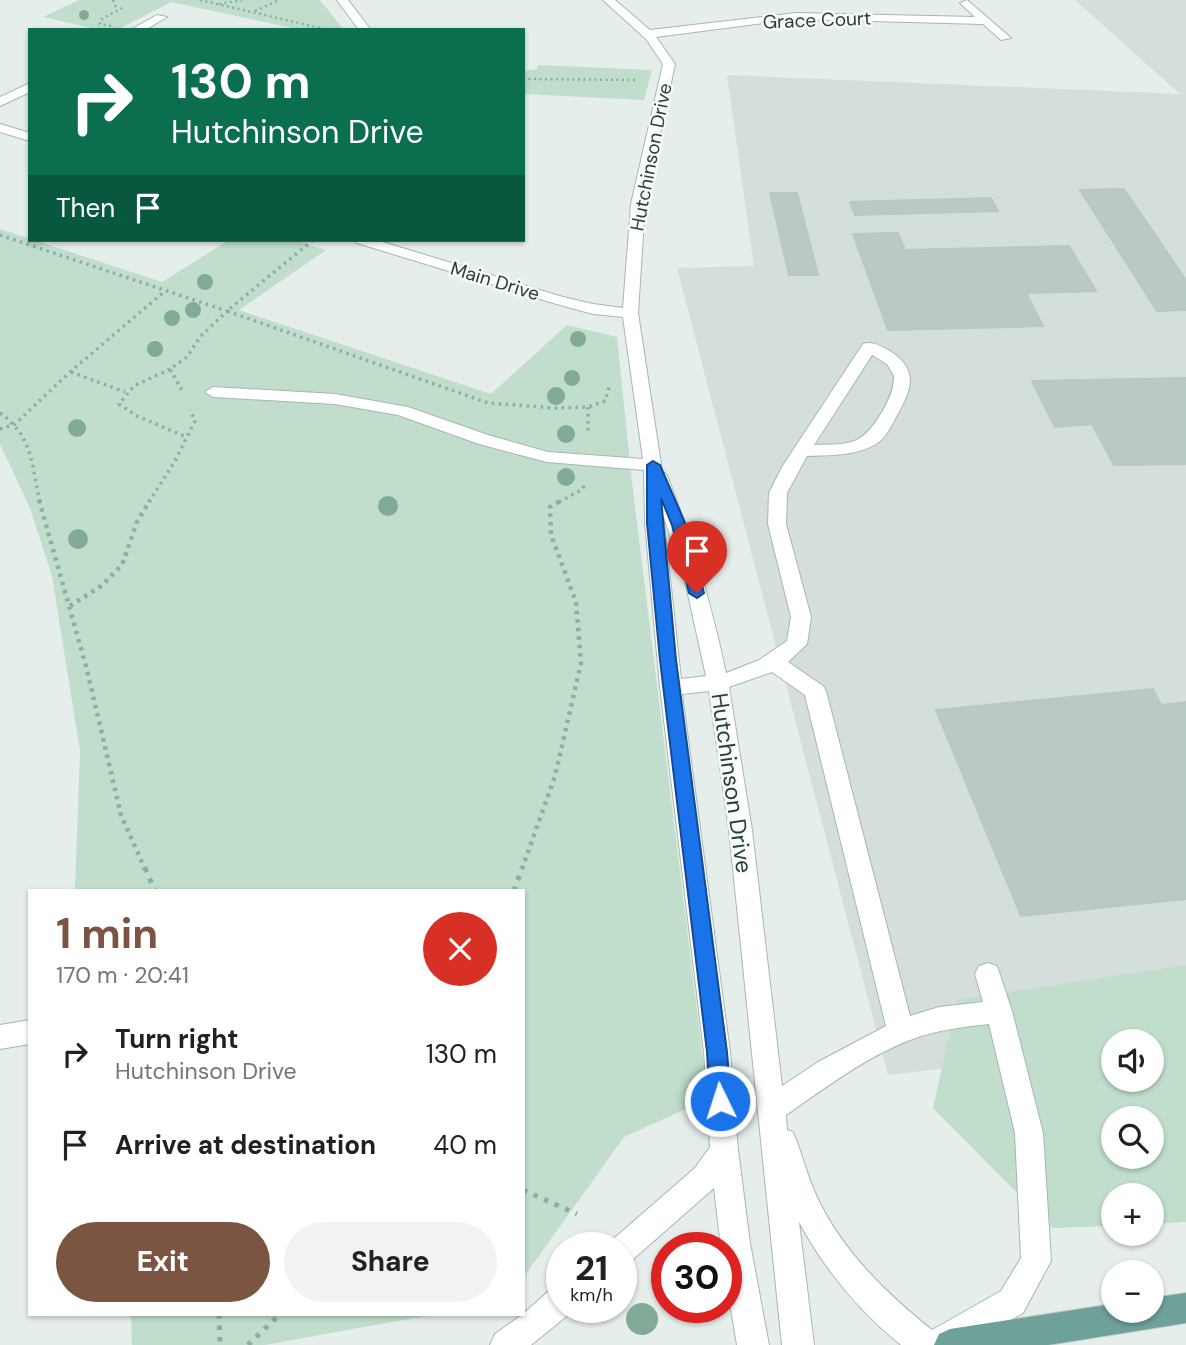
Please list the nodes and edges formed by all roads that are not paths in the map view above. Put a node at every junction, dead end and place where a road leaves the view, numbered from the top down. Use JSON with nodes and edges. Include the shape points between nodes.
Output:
{"nodes":[{"id":1,"x":342,"y":0,"type":"edge"},
{"id":2,"x":608,"y":0,"type":"edge"},
{"id":3,"x":966,"y":3,"type":"dead end"},
{"id":4,"x":161,"y":16,"type":"dead end"},
{"id":5,"x":985,"y":21,"type":"junction"},
{"id":6,"x":140,"y":28,"type":"edge"},
{"id":7,"x":363,"y":28,"type":"edge"},
{"id":8,"x":649,"y":34,"type":"junction"},
{"id":9,"x":1005,"y":38,"type":"dead end"},
{"id":10,"x":28,"y":88,"type":"edge"},
{"id":11,"x":0,"y":102,"type":"edge"},
{"id":12,"x":0,"y":128,"type":"edge"},
{"id":13,"x":28,"y":136,"type":"edge"},
{"id":14,"x":369,"y":242,"type":"edge"},
{"id":15,"x":631,"y":313,"type":"junction"},
{"id":16,"x":213,"y":391,"type":"dead end"},
{"id":17,"x":801,"y":451,"type":"junction"},
{"id":18,"x":653,"y":465,"type":"junction"},
{"id":19,"x":774,"y":663,"type":"junction"},
{"id":20,"x":717,"y":683,"type":"junction"},
{"id":21,"x":671,"y":687,"type":"junction"},
{"id":22,"x":988,"y":974,"type":"dead end"},
{"id":23,"x":999,"y":1011,"type":"junction"},
{"id":24,"x":901,"y":1031,"type":"junction"},
{"id":25,"x":28,"y":1032,"type":"edge"},
{"id":26,"x":0,"y":1037,"type":"edge"},
{"id":27,"x":771,"y":1110,"type":"junction"},
{"id":28,"x":723,"y":1150,"type":"junction"},
{"id":29,"x":637,"y":1237,"type":"edge"},
{"id":30,"x":1186,"y":1308,"type":"edge"},
{"id":31,"x":546,"y":1313,"type":"edge"},
{"id":32,"x":506,"y":1345,"type":"edge"},
{"id":33,"x":753,"y":1345,"type":"edge"},
{"id":34,"x":798,"y":1345,"type":"edge"},
{"id":35,"x":926,"y":1345,"type":"edge"},
{"id":36,"x":936,"y":1345,"type":"edge"},
{"id":37,"x":950,"y":1345,"type":"edge"}],
"edges":[{"from":1,"to":7,"type":"street"},
{"from":2,"to":8,"type":"street","name":"Hutchinson Drive"},
{"from":3,"to":5,"type":"street"},
{"from":4,"to":6,"type":"street"},
{"from":5,"to":8,"type":"street","name":"Grace Court","via":[[796,16]]},
{"from":5,"to":9,"type":"street"},
{"from":8,"to":15,"type":"street","name":"Hutchinson Drive","via":[[669,64],[638,204]]},
{"from":10,"to":11,"type":"street"},
{"from":12,"to":13,"type":"street"},
{"from":14,"to":15,"type":"street","name":"Main Drive","via":[[569,303]]},
{"from":15,"to":18,"type":"street","name":"Hutchinson Drive"},
{"from":16,"to":18,"type":"street","via":[[335,399],[402,411],[547,457]]},
{"from":17,"to":17,"type":"street","via":[[869,348],[891,357],[903,376],[903,391],[874,439],[856,446]]},
{"from":17,"to":19,"type":"street","via":[[778,493],[777,524],[802,617],[797,644]]},
{"from":18,"to":20,"type":"street","name":"Hutchinson Drive","via":[[679,525]]},
{"from":18,"to":21,"type":"street","name":"Hutchinson Drive","via":[[654,523]]},
{"from":19,"to":20,"type":"street","via":[[739,679]]},
{"from":19,"to":24,"type":"street","via":[[815,691]]},
{"from":20,"to":21,"type":"street"},
{"from":20,"to":27,"type":"street","name":"Hutchinson Drive","via":[[742,840]]},
{"from":21,"to":28,"type":"street","name":"Hutchinson Drive","via":[[717,1052]]},
{"from":22,"to":23,"type":"street"},
{"from":23,"to":24,"type":"street","via":[[939,1019]]},
{"from":23,"to":36,"type":"street","via":[[1029,1133],[1036,1261],[1012,1302]]},
{"from":24,"to":27,"type":"street","via":[[828,1071]]},
{"from":25,"to":26,"type":"street"},
{"from":27,"to":34,"type":"street","name":"Hutchinson Drive"},
{"from":27,"to":35,"type":"street","name":"Hutchinson Drive","via":[[809,1211],[846,1271],[889,1317]]},
{"from":28,"to":29,"type":"street","via":[[705,1178]]},
{"from":28,"to":33,"type":"street","name":"Hutchinson Drive"},
{"from":30,"to":37,"type":"main road"},
{"from":31,"to":32,"type":"street"}]}
